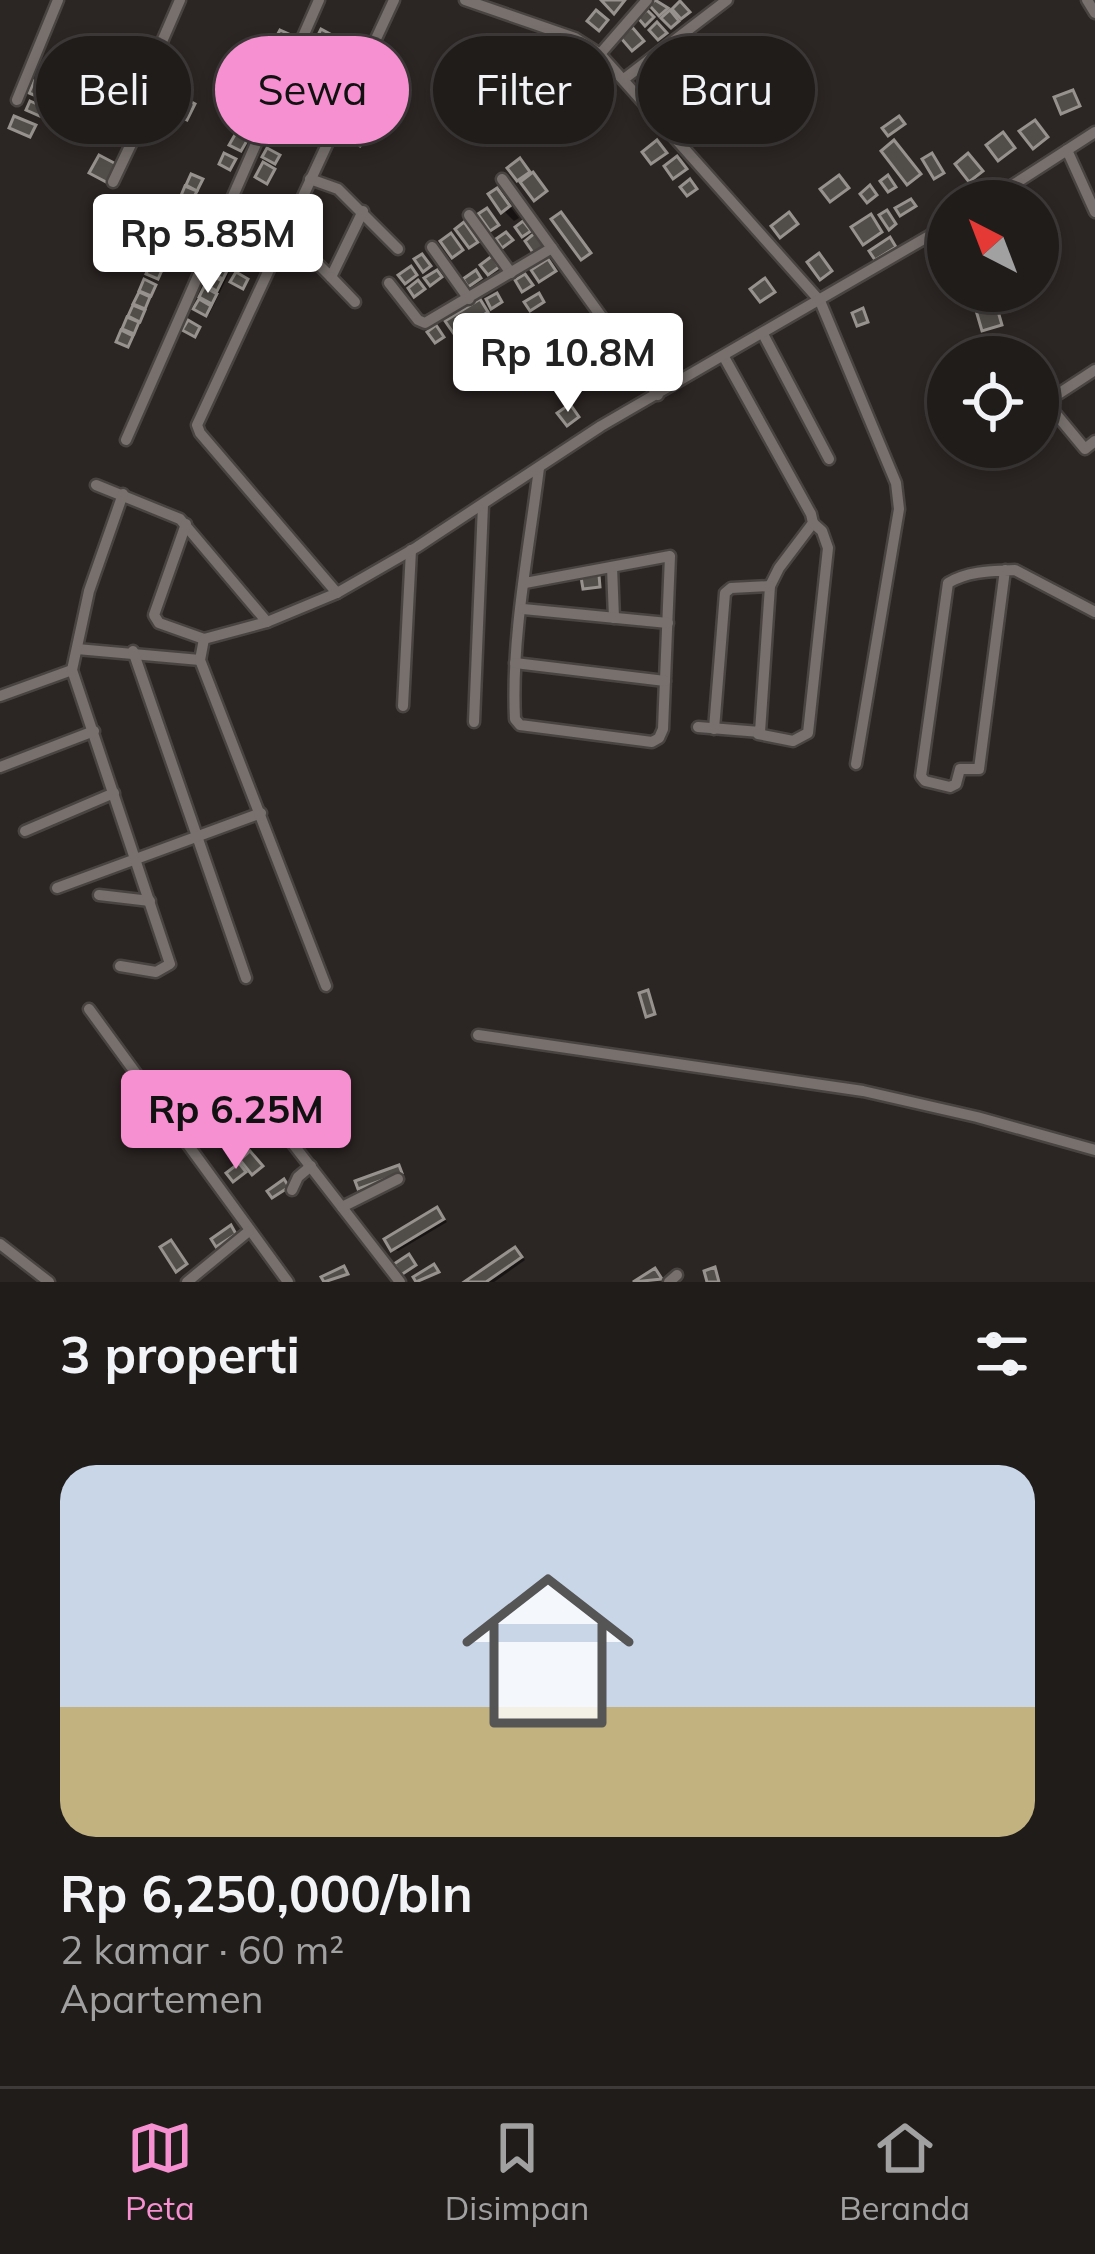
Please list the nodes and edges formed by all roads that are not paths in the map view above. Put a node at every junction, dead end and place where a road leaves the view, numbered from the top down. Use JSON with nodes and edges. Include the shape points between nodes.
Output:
{"nodes":[{"id":1,"x":58,"y":0,"type":"edge"},
{"id":2,"x":180,"y":0,"type":"edge"},
{"id":3,"x":319,"y":0,"type":"edge"},
{"id":4,"x":394,"y":0,"type":"edge"},
{"id":5,"x":465,"y":0,"type":"edge"},
{"id":6,"x":647,"y":0,"type":"edge"},
{"id":7,"x":727,"y":0,"type":"edge"},
{"id":8,"x":1088,"y":0,"type":"edge"},
{"id":9,"x":1095,"y":13,"type":"edge"},
{"id":10,"x":569,"y":36,"type":"edge"},
{"id":11,"x":614,"y":38,"type":"edge"},
{"id":12,"x":614,"y":69,"type":"edge"},
{"id":13,"x":624,"y":79,"type":"junction"},
{"id":14,"x":17,"y":100,"type":"dead end"},
{"id":15,"x":1095,"y":132,"type":"edge"},
{"id":16,"x":1067,"y":150,"type":"junction"},
{"id":17,"x":502,"y":178,"type":"dead end"},
{"id":18,"x":310,"y":179,"type":"junction"},
{"id":19,"x":1021,"y":180,"type":"edge"},
{"id":20,"x":113,"y":182,"type":"dead end"},
{"id":21,"x":363,"y":211,"type":"junction"},
{"id":22,"x":1095,"y":212,"type":"edge"},
{"id":23,"x":469,"y":215,"type":"dead end"},
{"id":24,"x":927,"y":237,"type":"edge"},
{"id":25,"x":432,"y":247,"type":"dead end"},
{"id":26,"x":552,"y":248,"type":"junction"},
{"id":27,"x":398,"y":249,"type":"dead end"},
{"id":28,"x":312,"y":258,"type":"dead end"},
{"id":29,"x":511,"y":274,"type":"junction"},
{"id":30,"x":332,"y":277,"type":"junction"},
{"id":31,"x":389,"y":283,"type":"dead end"},
{"id":32,"x":469,"y":299,"type":"junction"},
{"id":33,"x":820,"y":301,"type":"junction"},
{"id":34,"x":355,"y":302,"type":"dead end"},
{"id":35,"x":763,"y":334,"type":"junction"},
{"id":36,"x":724,"y":357,"type":"junction"},
{"id":37,"x":1095,"y":370,"type":"edge"},
{"id":38,"x":658,"y":394,"type":"junction"},
{"id":39,"x":126,"y":440,"type":"dead end"},
{"id":40,"x":1095,"y":441,"type":"edge"},
{"id":41,"x":829,"y":459,"type":"dead end"},
{"id":42,"x":539,"y":468,"type":"junction"},
{"id":43,"x":96,"y":485,"type":"dead end"},
{"id":44,"x":123,"y":494,"type":"junction"},
{"id":45,"x":483,"y":505,"type":"junction"},
{"id":46,"x":812,"y":523,"type":"junction"},
{"id":47,"x":186,"y":524,"type":"junction"},
{"id":48,"x":412,"y":550,"type":"junction"},
{"id":49,"x":612,"y":567,"type":"junction"},
{"id":50,"x":1005,"y":570,"type":"junction"},
{"id":51,"x":525,"y":583,"type":"junction"},
{"id":52,"x":770,"y":586,"type":"junction"},
{"id":53,"x":338,"y":593,"type":"junction"},
{"id":54,"x":523,"y":609,"type":"junction"},
{"id":55,"x":1095,"y":612,"type":"edge"},
{"id":56,"x":614,"y":618,"type":"junction"},
{"id":57,"x":267,"y":622,"type":"junction"},
{"id":58,"x":668,"y":623,"type":"junction"},
{"id":59,"x":204,"y":639,"type":"junction"},
{"id":60,"x":77,"y":649,"type":"junction"},
{"id":61,"x":133,"y":651,"type":"junction"},
{"id":62,"x":200,"y":660,"type":"junction"},
{"id":63,"x":515,"y":663,"type":"junction"},
{"id":64,"x":72,"y":670,"type":"junction"},
{"id":65,"x":665,"y":681,"type":"junction"},
{"id":66,"x":0,"y":696,"type":"edge"},
{"id":67,"x":403,"y":706,"type":"dead end"},
{"id":68,"x":474,"y":722,"type":"dead end"},
{"id":69,"x":698,"y":727,"type":"dead end"},
{"id":70,"x":714,"y":729,"type":"junction"},
{"id":71,"x":94,"y":731,"type":"junction"},
{"id":72,"x":758,"y":734,"type":"junction"},
{"id":73,"x":856,"y":764,"type":"dead end"},
{"id":74,"x":0,"y":767,"type":"edge"},
{"id":75,"x":115,"y":793,"type":"junction"},
{"id":76,"x":261,"y":812,"type":"junction"},
{"id":77,"x":25,"y":831,"type":"dead end"},
{"id":78,"x":200,"y":835,"type":"junction"},
{"id":79,"x":136,"y":858,"type":"junction"},
{"id":80,"x":56,"y":888,"type":"dead end"},
{"id":81,"x":99,"y":895,"type":"dead end"},
{"id":82,"x":150,"y":901,"type":"junction"},
{"id":83,"x":120,"y":966,"type":"dead end"},
{"id":84,"x":246,"y":978,"type":"dead end"},
{"id":85,"x":326,"y":986,"type":"dead end"},
{"id":86,"x":89,"y":1009,"type":"dead end"},
{"id":87,"x":478,"y":1034,"type":"dead end"},
{"id":88,"x":272,"y":1117,"type":"dead end"},
{"id":89,"x":1095,"y":1150,"type":"edge"},
{"id":90,"x":311,"y":1166,"type":"junction"},
{"id":91,"x":398,"y":1178,"type":"dead end"},
{"id":92,"x":292,"y":1190,"type":"dead end"},
{"id":93,"x":342,"y":1207,"type":"junction"},
{"id":94,"x":249,"y":1231,"type":"junction"},
{"id":95,"x":0,"y":1244,"type":"edge"},
{"id":96,"x":49,"y":1282,"type":"edge"},
{"id":97,"x":188,"y":1282,"type":"edge"},
{"id":98,"x":288,"y":1282,"type":"edge"},
{"id":99,"x":400,"y":1282,"type":"edge"}],
"edges":[{"from":1,"to":14,"type":"street"},
{"from":2,"to":20,"type":"street"},
{"from":3,"to":39,"type":"street"},
{"from":4,"to":18,"type":"street"},
{"from":5,"to":10,"type":"street"},
{"from":6,"to":11,"type":"street"},
{"from":7,"to":13,"type":"street"},
{"from":8,"to":9,"type":"street"},
{"from":12,"to":13,"type":"street"},
{"from":13,"to":33,"type":"street"},
{"from":15,"to":16,"type":"street"},
{"from":16,"to":19,"type":"street"},
{"from":16,"to":22,"type":"street"},
{"from":17,"to":26,"type":"street"},
{"from":18,"to":21,"type":"street"},
{"from":18,"to":53,"type":"street","via":[[197,424]]},
{"from":21,"to":27,"type":"street"},
{"from":21,"to":30,"type":"street"},
{"from":23,"to":29,"type":"street"},
{"from":24,"to":33,"type":"street"},
{"from":25,"to":32,"type":"street"},
{"from":26,"to":29,"type":"street"},
{"from":26,"to":38,"type":"street"},
{"from":28,"to":30,"type":"street"},
{"from":29,"to":32,"type":"street"},
{"from":30,"to":34,"type":"street"},
{"from":31,"to":32,"type":"street","via":[[423,323]]},
{"from":33,"to":35,"type":"street"},
{"from":33,"to":73,"type":"street","via":[[899,498]]},
{"from":35,"to":36,"type":"street"},
{"from":35,"to":41,"type":"street"},
{"from":36,"to":38,"type":"street"},
{"from":36,"to":46,"type":"street"},
{"from":37,"to":40,"type":"street","via":[[1046,402],[1085,449]]},
{"from":38,"to":42,"type":"street"},
{"from":42,"to":45,"type":"street"},
{"from":42,"to":51,"type":"street"},
{"from":43,"to":44,"type":"street"},
{"from":44,"to":47,"type":"street"},
{"from":44,"to":60,"type":"street"},
{"from":45,"to":48,"type":"street"},
{"from":45,"to":68,"type":"street"},
{"from":46,"to":52,"type":"street"},
{"from":46,"to":72,"type":"street","via":[[828,548],[808,733],[798,741]]},
{"from":47,"to":57,"type":"street"},
{"from":47,"to":59,"type":"street","via":[[154,615]]},
{"from":48,"to":53,"type":"street"},
{"from":48,"to":67,"type":"street"},
{"from":49,"to":51,"type":"street"},
{"from":49,"to":56,"type":"street"},
{"from":49,"to":58,"type":"street","via":[[669,554]]},
{"from":50,"to":50,"type":"street","via":[[949,583],[925,782],[950,787],[960,769],[980,769]]},
{"from":50,"to":55,"type":"street"},
{"from":51,"to":54,"type":"street"},
{"from":52,"to":70,"type":"street","via":[[725,593]]},
{"from":52,"to":72,"type":"street"},
{"from":53,"to":57,"type":"street"},
{"from":54,"to":56,"type":"street"},
{"from":54,"to":63,"type":"street"},
{"from":56,"to":58,"type":"street"},
{"from":57,"to":59,"type":"street"},
{"from":58,"to":65,"type":"street"},
{"from":59,"to":62,"type":"street"},
{"from":60,"to":61,"type":"street"},
{"from":60,"to":64,"type":"street"},
{"from":61,"to":62,"type":"street"},
{"from":61,"to":78,"type":"street"},
{"from":62,"to":76,"type":"street"},
{"from":63,"to":65,"type":"street"},
{"from":63,"to":65,"type":"street","via":[[518,724],[652,742],[662,733]]},
{"from":64,"to":66,"type":"street"},
{"from":64,"to":71,"type":"street"},
{"from":69,"to":70,"type":"street"},
{"from":70,"to":72,"type":"street"},
{"from":71,"to":74,"type":"street"},
{"from":71,"to":75,"type":"street"},
{"from":75,"to":77,"type":"street"},
{"from":75,"to":79,"type":"street"},
{"from":76,"to":78,"type":"street"},
{"from":76,"to":85,"type":"street"},
{"from":78,"to":79,"type":"street"},
{"from":78,"to":84,"type":"street"},
{"from":79,"to":80,"type":"street"},
{"from":79,"to":82,"type":"street"},
{"from":81,"to":82,"type":"street"},
{"from":82,"to":83,"type":"street","via":[[170,964],[157,972]]},
{"from":86,"to":94,"type":"street"},
{"from":87,"to":89,"type":"street","via":[[863,1091]]},
{"from":88,"to":90,"type":"street"},
{"from":90,"to":92,"type":"street"},
{"from":90,"to":93,"type":"street"},
{"from":91,"to":93,"type":"street"},
{"from":93,"to":99,"type":"street"},
{"from":94,"to":97,"type":"street"},
{"from":94,"to":98,"type":"street"},
{"from":95,"to":96,"type":"street"}]}
